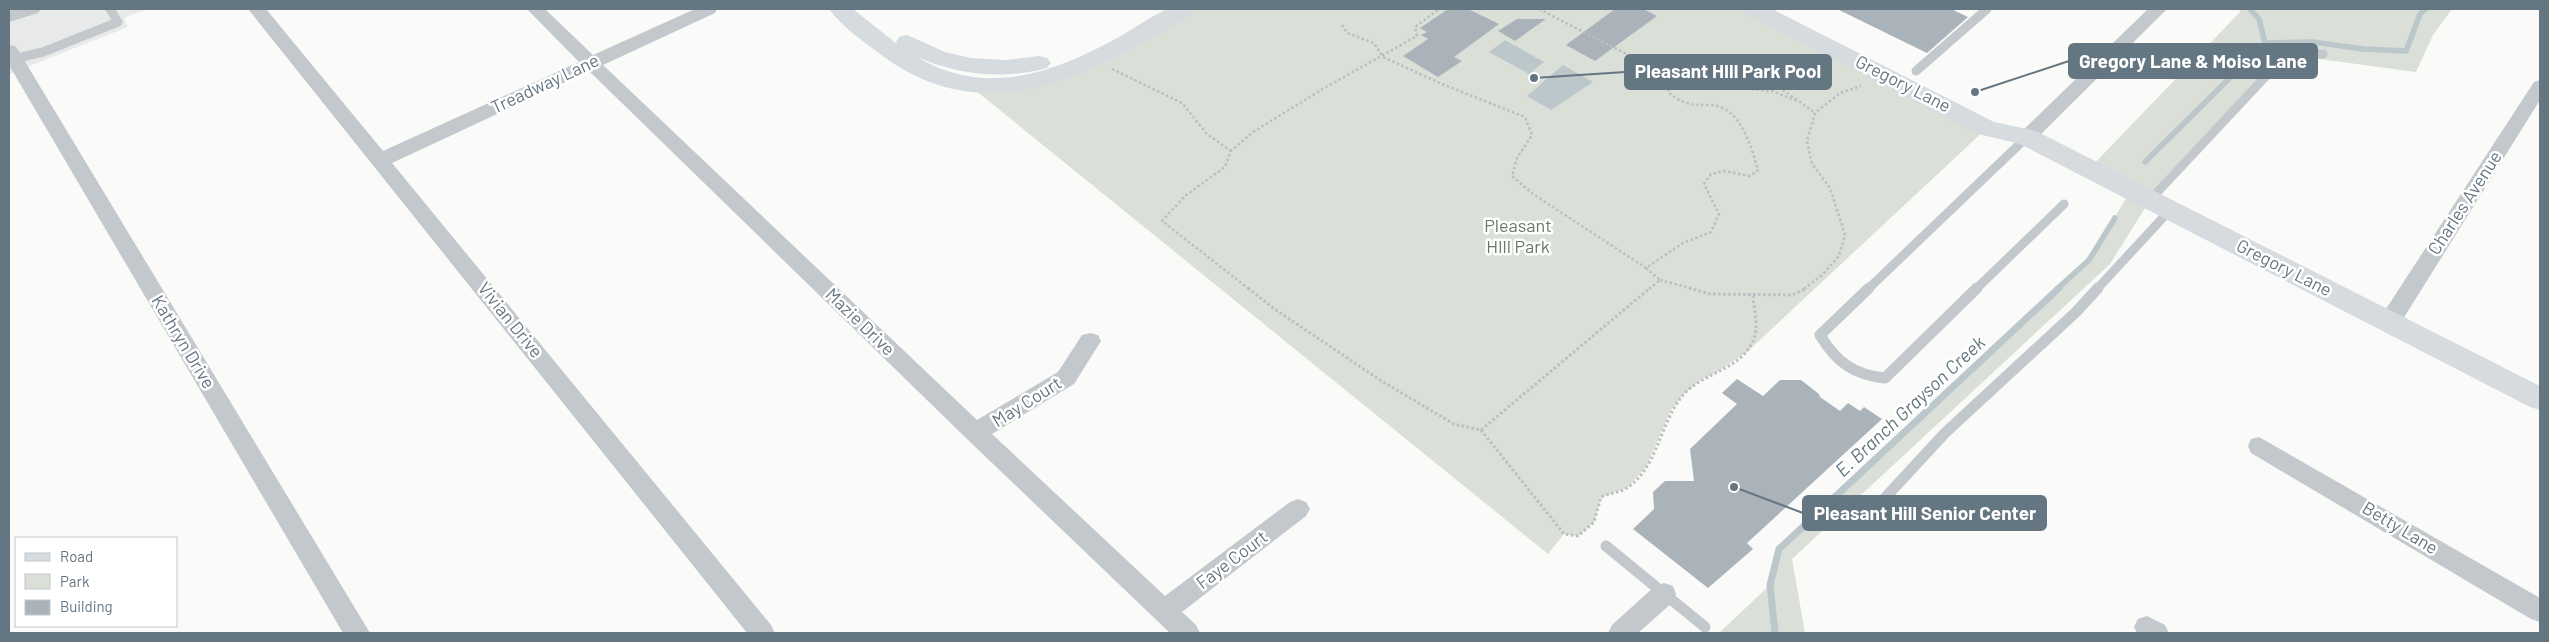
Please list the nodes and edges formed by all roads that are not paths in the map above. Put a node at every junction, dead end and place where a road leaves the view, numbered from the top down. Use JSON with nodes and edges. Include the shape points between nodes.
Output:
{"nodes":[{"id":1,"x":32,"y":9,"type":"edge"},
{"id":2,"x":110,"y":9,"type":"edge"},
{"id":3,"x":257,"y":9,"type":"edge"},
{"id":4,"x":535,"y":9,"type":"edge"},
{"id":5,"x":709,"y":9,"type":"edge"},
{"id":6,"x":840,"y":9,"type":"edge"},
{"id":7,"x":865,"y":9,"type":"edge"},
{"id":8,"x":1162,"y":9,"type":"edge"},
{"id":9,"x":1185,"y":9,"type":"edge"},
{"id":10,"x":1755,"y":9,"type":"edge"},
{"id":11,"x":1797,"y":9,"type":"edge"},
{"id":12,"x":1987,"y":9,"type":"edge"},
{"id":13,"x":2158,"y":9,"type":"edge"},
{"id":14,"x":9,"y":17,"type":"edge"},
{"id":15,"x":11,"y":54,"type":"edge"},
{"id":16,"x":2323,"y":54,"type":"dead end"},
{"id":17,"x":589,"y":63,"type":"junction"},
{"id":18,"x":1061,"y":67,"type":"junction"},
{"id":19,"x":1916,"y":71,"type":"junction"},
{"id":20,"x":974,"y":76,"type":"junction"},
{"id":21,"x":2540,"y":86,"type":"edge"},
{"id":22,"x":2026,"y":137,"type":"junction"},
{"id":23,"x":381,"y":160,"type":"junction"},
{"id":24,"x":2064,"y":204,"type":"dead end"},
{"id":25,"x":2160,"y":205,"type":"junction"},
{"id":26,"x":2390,"y":321,"type":"junction"},
{"id":27,"x":1090,"y":341,"type":"dead end"},
{"id":28,"x":2540,"y":399,"type":"edge"},
{"id":29,"x":975,"y":433,"type":"junction"},
{"id":30,"x":2259,"y":446,"type":"dead end"},
{"id":31,"x":1298,"y":509,"type":"dead end"},
{"id":32,"x":1871,"y":513,"type":"dead end"},
{"id":33,"x":1606,"y":546,"type":"dead end"},
{"id":34,"x":1664,"y":594,"type":"junction"},
{"id":35,"x":1165,"y":610,"type":"junction"},
{"id":36,"x":2540,"y":611,"type":"edge"},
{"id":37,"x":1705,"y":627,"type":"dead end"},
{"id":38,"x":357,"y":633,"type":"edge"},
{"id":39,"x":762,"y":633,"type":"edge"},
{"id":40,"x":1187,"y":633,"type":"edge"},
{"id":41,"x":1621,"y":633,"type":"edge"}],
"edges":[{"from":1,"to":14,"type":"street"},
{"from":2,"to":15,"type":"lane","via":[[118,22],[43,52]]},
{"from":3,"to":23,"type":"street","name":"Vivian Drive"},
{"from":4,"to":17,"type":"street","name":"Mazie Drive"},
{"from":5,"to":17,"type":"street","name":"Treadway Lane"},
{"from":6,"to":20,"type":"main road","via":[[915,66],[949,82]]},
{"from":7,"to":20,"type":"main road","via":[[910,44]]},
{"from":8,"to":18,"type":"main road"},
{"from":9,"to":18,"type":"main road","via":[[1098,58]]},
{"from":10,"to":22,"type":"main road","name":"Gregory Lane","via":[[1987,128]]},
{"from":11,"to":19,"type":"main road","name":"Gregory Lane"},
{"from":12,"to":19,"type":"lane"},
{"from":13,"to":22,"type":"street"},
{"from":15,"to":38,"type":"street","name":"Kathryn Drive"},
{"from":16,"to":25,"type":"lane","via":[[2289,56],[2281,60]]},
{"from":17,"to":23,"type":"street","name":"Treadway Lane"},
{"from":17,"to":29,"type":"street","name":"Mazie Drive"},
{"from":18,"to":20,"type":"main road","via":[[1005,86]]},
{"from":19,"to":22,"type":"main road","name":"Gregory Lane","via":[[2002,116]]},
{"from":21,"to":26,"type":"street","name":"Charles Avenue"},
{"from":22,"to":24,"type":"lane","via":[[1820,335],[1830,354],[1850,369],[1869,377],[1885,378]]},
{"from":22,"to":25,"type":"main road","name":"Gregory Lane"},
{"from":23,"to":39,"type":"street","name":"Vivian Drive"},
{"from":25,"to":26,"type":"main road","name":"Gregory Lane"},
{"from":25,"to":32,"type":"lane","via":[[2076,312],[1945,433]]},
{"from":26,"to":28,"type":"main road","name":"Gregory Lane"},
{"from":27,"to":29,"type":"street","name":"May Court","via":[[1066,378]]},
{"from":29,"to":35,"type":"street","name":"Mazie Drive"},
{"from":30,"to":36,"type":"street","name":"Betty Lane"},
{"from":31,"to":35,"type":"street","name":"Faye Court"},
{"from":33,"to":34,"type":"lane"},
{"from":34,"to":37,"type":"lane"},
{"from":34,"to":41,"type":"street"},
{"from":35,"to":40,"type":"street","name":"Mazie Drive"}]}
